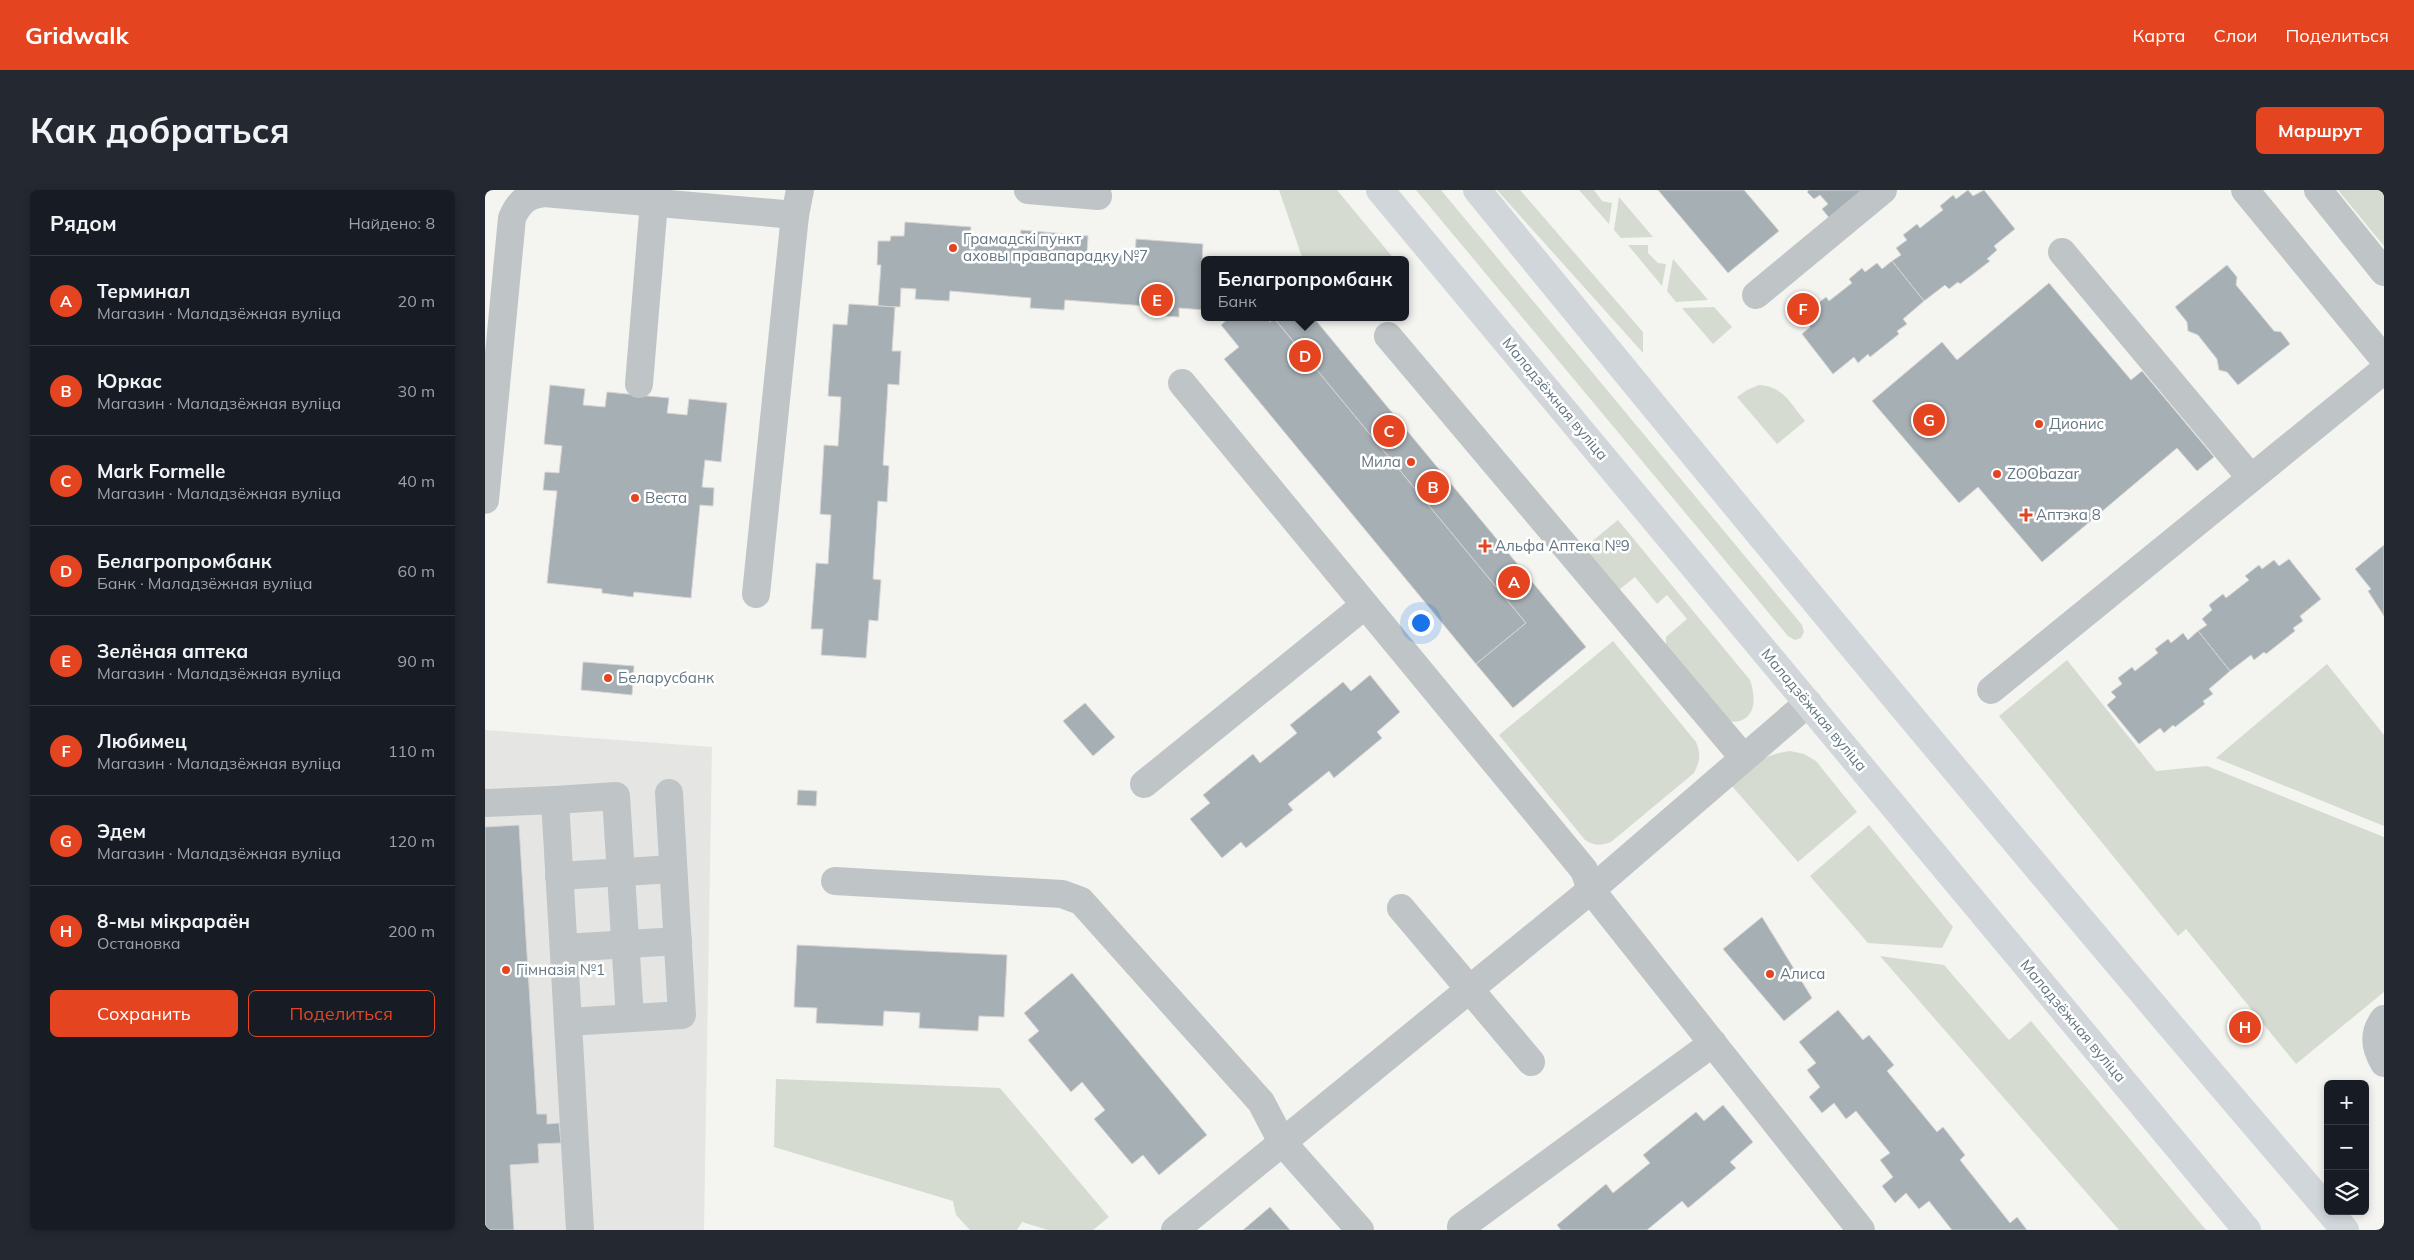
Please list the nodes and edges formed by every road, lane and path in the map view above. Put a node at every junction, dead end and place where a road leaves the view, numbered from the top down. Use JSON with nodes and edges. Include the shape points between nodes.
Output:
{"nodes":[{"id":1,"x":1028,"y":190,"type":"edge"},
{"id":2,"x":1381,"y":190,"type":"edge"},
{"id":3,"x":1477,"y":190,"type":"edge"},
{"id":4,"x":1883,"y":190,"type":"edge"},
{"id":5,"x":2245,"y":190,"type":"edge"},
{"id":6,"x":2318,"y":190,"type":"edge"},
{"id":7,"x":655,"y":196,"type":"edge"},
{"id":8,"x":1098,"y":196,"type":"dead end"},
{"id":9,"x":797,"y":202,"type":"edge"},
{"id":10,"x":2062,"y":252,"type":"dead end"},
{"id":11,"x":2384,"y":272,"type":"edge"},
{"id":12,"x":1756,"y":295,"type":"dead end"},
{"id":13,"x":1388,"y":336,"type":"dead end"},
{"id":14,"x":2384,"y":359,"type":"edge"},
{"id":15,"x":2384,"y":370,"type":"edge"},
{"id":16,"x":1181,"y":383,"type":"dead end"},
{"id":17,"x":639,"y":384,"type":"dead end"},
{"id":18,"x":2251,"y":478,"type":"junction"},
{"id":19,"x":485,"y":500,"type":"edge"},
{"id":20,"x":756,"y":594,"type":"dead end"},
{"id":21,"x":1365,"y":605,"type":"junction"},
{"id":22,"x":1991,"y":690,"type":"dead end"},
{"id":23,"x":1808,"y":702,"type":"junction"},
{"id":24,"x":1743,"y":757,"type":"junction"},
{"id":25,"x":1144,"y":784,"type":"dead end"},
{"id":26,"x":669,"y":793,"type":"dead end"},
{"id":27,"x":555,"y":800,"type":"junction"},
{"id":28,"x":485,"y":803,"type":"edge"},
{"id":29,"x":673,"y":869,"type":"junction"},
{"id":30,"x":621,"y":872,"type":"junction"},
{"id":31,"x":559,"y":876,"type":"junction"},
{"id":32,"x":835,"y":881,"type":"dead end"},
{"id":33,"x":1591,"y":890,"type":"junction"},
{"id":34,"x":1401,"y":908,"type":"dead end"},
{"id":35,"x":678,"y":941,"type":"junction"},
{"id":36,"x":625,"y":944,"type":"junction"},
{"id":37,"x":563,"y":948,"type":"junction"},
{"id":38,"x":1469,"y":988,"type":"junction"},
{"id":39,"x":630,"y":1018,"type":"junction"},
{"id":40,"x":2384,"y":1019,"type":"edge"},
{"id":41,"x":568,"y":1022,"type":"junction"},
{"id":42,"x":1713,"y":1043,"type":"junction"},
{"id":43,"x":1531,"y":1062,"type":"dead end"},
{"id":44,"x":2384,"y":1063,"type":"edge"},
{"id":45,"x":1282,"y":1142,"type":"junction"},
{"id":46,"x":2324,"y":1204,"type":"edge"},
{"id":47,"x":2333,"y":1215,"type":"edge"},
{"id":48,"x":2227,"y":1217,"type":"edge"},
{"id":49,"x":1461,"y":1227,"type":"dead end"},
{"id":50,"x":580,"y":1230,"type":"edge"},
{"id":51,"x":1175,"y":1230,"type":"edge"},
{"id":52,"x":1360,"y":1230,"type":"edge"},
{"id":53,"x":1861,"y":1230,"type":"edge"},
{"id":54,"x":2247,"y":1230,"type":"edge"},
{"id":55,"x":2345,"y":1230,"type":"edge"}],
"edges":[{"from":1,"to":8,"type":"lane"},
{"from":2,"to":23,"type":"main road","name":"Маладзёжная вуліца"},
{"from":3,"to":46,"type":"main road","via":[[1942,755]]},
{"from":4,"to":12,"type":"lane"},
{"from":5,"to":14,"type":"lane"},
{"from":6,"to":11,"type":"lane"},
{"from":7,"to":9,"type":"lane"},
{"from":7,"to":17,"type":"lane"},
{"from":7,"to":19,"type":"lane","via":[[544,193],[523,199],[516,208],[512,218]]},
{"from":9,"to":20,"type":"lane"},
{"from":10,"to":18,"type":"lane"},
{"from":13,"to":24,"type":"lane"},
{"from":15,"to":18,"type":"lane"},
{"from":16,"to":21,"type":"lane"},
{"from":18,"to":22,"type":"lane"},
{"from":21,"to":25,"type":"lane"},
{"from":21,"to":33,"type":"lane","via":[[1584,870]]},
{"from":23,"to":24,"type":"lane"},
{"from":23,"to":48,"type":"main road","name":"Маладзёжная вуліца"},
{"from":24,"to":33,"type":"lane"},
{"from":26,"to":29,"type":"lane"},
{"from":27,"to":28,"type":"lane"},
{"from":27,"to":30,"type":"lane","via":[[616,796]]},
{"from":27,"to":31,"type":"lane"},
{"from":29,"to":30,"type":"lane"},
{"from":29,"to":35,"type":"lane"},
{"from":30,"to":31,"type":"lane"},
{"from":30,"to":36,"type":"lane"},
{"from":31,"to":37,"type":"lane"},
{"from":32,"to":45,"type":"lane","via":[[1062,894],[1081,901],[1261,1102]]},
{"from":33,"to":38,"type":"lane"},
{"from":33,"to":42,"type":"lane"},
{"from":34,"to":38,"type":"lane"},
{"from":35,"to":36,"type":"lane"},
{"from":35,"to":39,"type":"lane","via":[[682,1015]]},
{"from":36,"to":37,"type":"lane"},
{"from":36,"to":39,"type":"lane"},
{"from":37,"to":41,"type":"lane"},
{"from":38,"to":43,"type":"lane"},
{"from":38,"to":45,"type":"lane"},
{"from":39,"to":41,"type":"lane"},
{"from":40,"to":44,"type":"lane","via":[[2376,1038]]},
{"from":41,"to":50,"type":"lane"},
{"from":42,"to":49,"type":"lane"},
{"from":42,"to":53,"type":"lane"},
{"from":45,"to":51,"type":"lane"},
{"from":45,"to":52,"type":"lane"},
{"from":47,"to":55,"type":"main road"},
{"from":48,"to":54,"type":"main road","name":"Маладзёжная вуліца"}]}
